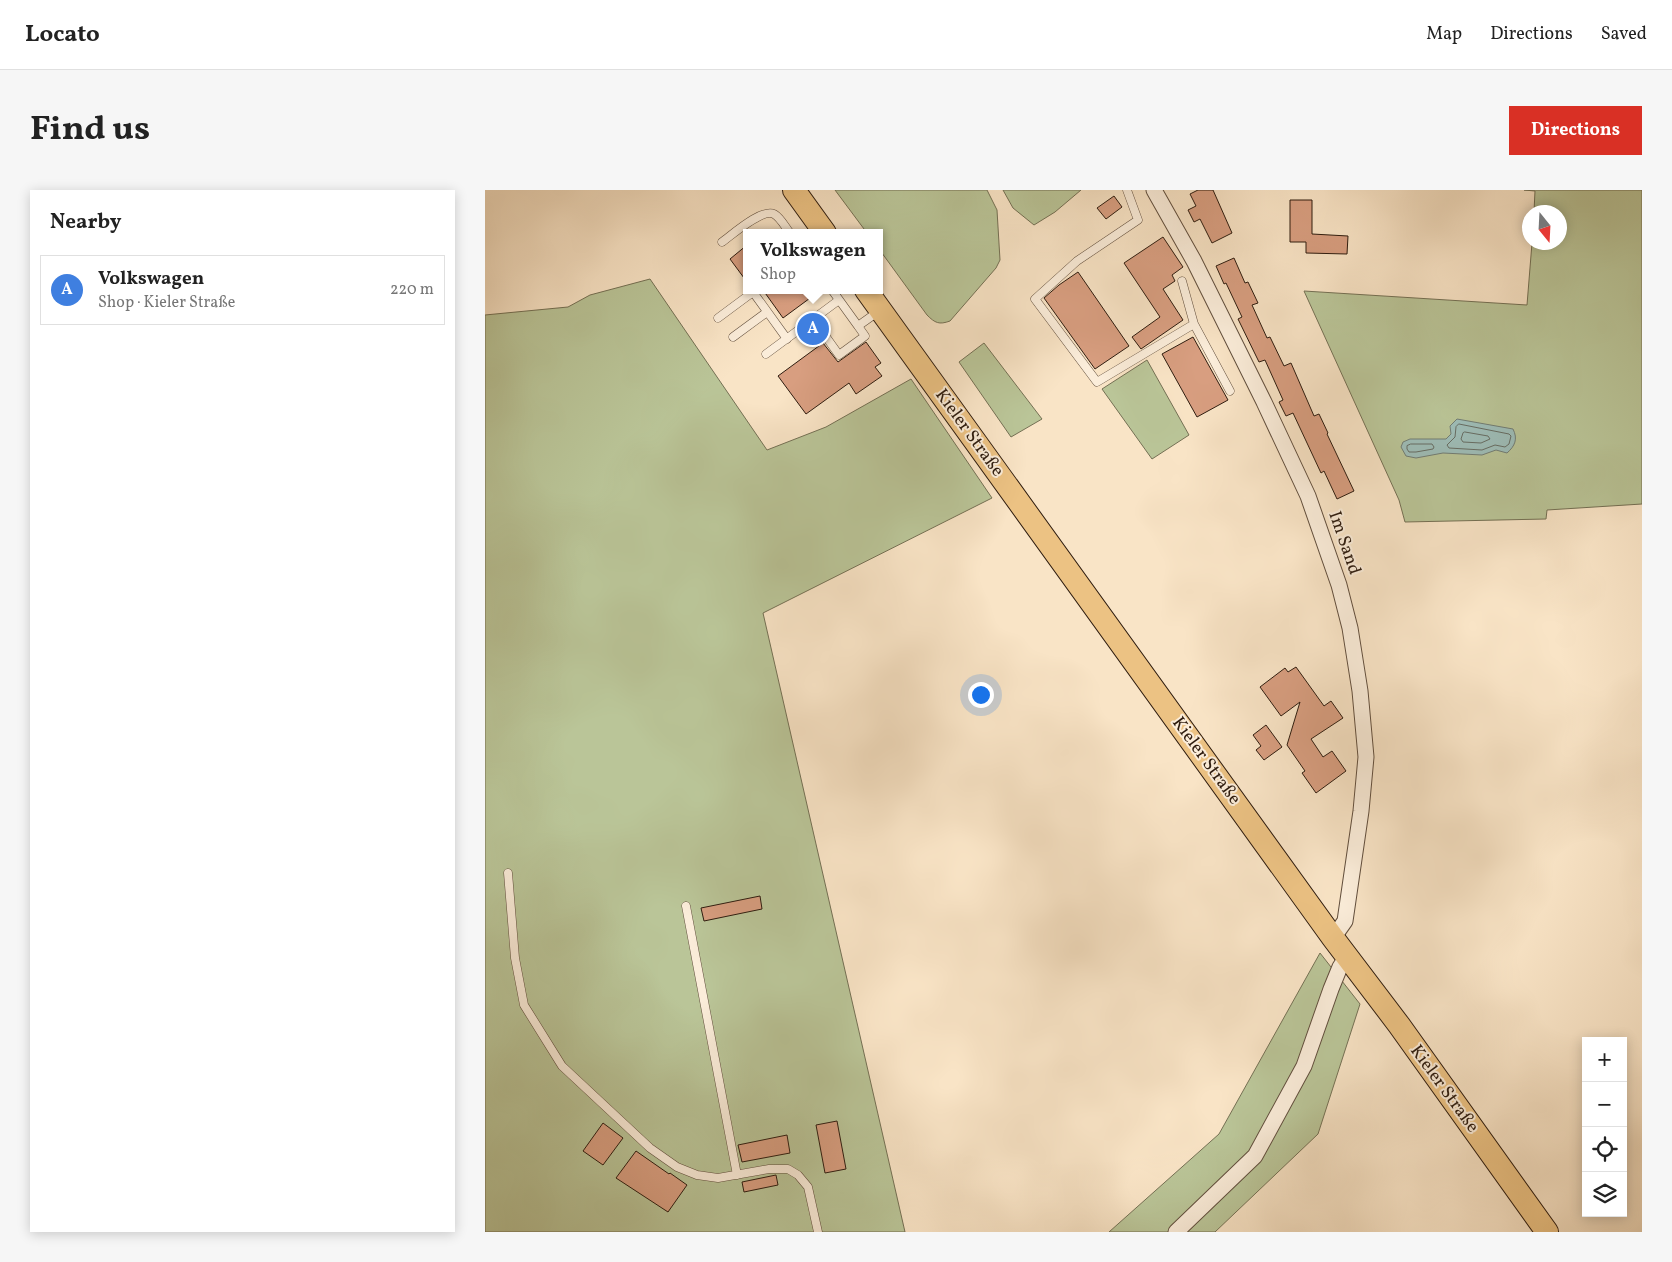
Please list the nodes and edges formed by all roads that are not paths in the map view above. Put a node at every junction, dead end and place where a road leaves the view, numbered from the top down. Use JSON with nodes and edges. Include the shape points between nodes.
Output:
{"nodes":[{"id":1,"x":794,"y":190,"type":"edge"},
{"id":2,"x":1127,"y":190,"type":"edge"},
{"id":3,"x":1154,"y":190,"type":"edge"},
{"id":4,"x":787,"y":229,"type":"edge"},
{"id":5,"x":822,"y":229,"type":"edge"},
{"id":6,"x":722,"y":242,"type":"dead end"},
{"id":7,"x":1182,"y":281,"type":"dead end"},
{"id":8,"x":750,"y":294,"type":"edge"},
{"id":9,"x":754,"y":294,"type":"edge"},
{"id":10,"x":835,"y":294,"type":"edge"},
{"id":11,"x":869,"y":294,"type":"edge"},
{"id":12,"x":839,"y":300,"type":"junction"},
{"id":13,"x":881,"y":310,"type":"junction"},
{"id":14,"x":767,"y":312,"type":"junction"},
{"id":15,"x":719,"y":318,"type":"dead end"},
{"id":16,"x":814,"y":320,"type":"junction"},
{"id":17,"x":1194,"y":324,"type":"junction"},
{"id":18,"x":858,"y":326,"type":"junction"},
{"id":19,"x":733,"y":336,"type":"dead end"},
{"id":20,"x":787,"y":339,"type":"junction"},
{"id":21,"x":766,"y":354,"type":"dead end"},
{"id":22,"x":1230,"y":391,"type":"dead end"},
{"id":23,"x":508,"y":872,"type":"dead end"},
{"id":24,"x":686,"y":906,"type":"dead end"},
{"id":25,"x":1333,"y":938,"type":"junction"},
{"id":26,"x":1347,"y":956,"type":"junction"},
{"id":27,"x":737,"y":1175,"type":"junction"},
{"id":28,"x":817,"y":1232,"type":"edge"},
{"id":29,"x":1176,"y":1232,"type":"edge"},
{"id":30,"x":1547,"y":1232,"type":"edge"}],
"edges":[{"from":1,"to":5,"type":"main road"},
{"from":2,"to":17,"type":"lane","via":[[1138,220],[1077,261],[1035,299],[1097,382]]},
{"from":3,"to":25,"type":"street","name":"Im Sand","via":[[1194,261],[1308,496],[1339,585],[1350,628],[1366,757],[1345,922]]},
{"from":4,"to":6,"type":"lane","via":[[776,215],[769,213]]},
{"from":7,"to":17,"type":"lane"},
{"from":8,"to":15,"type":"lane"},
{"from":9,"to":14,"type":"lane"},
{"from":10,"to":12,"type":"lane"},
{"from":11,"to":13,"type":"main road","name":"Kieler Straße"},
{"from":12,"to":16,"type":"lane"},
{"from":12,"to":18,"type":"lane"},
{"from":13,"to":18,"type":"lane"},
{"from":13,"to":25,"type":"main road","name":"Kieler Straße"},
{"from":14,"to":19,"type":"lane"},
{"from":14,"to":20,"type":"lane"},
{"from":16,"to":18,"type":"lane","via":[[839,355],[865,336]]},
{"from":16,"to":20,"type":"lane"},
{"from":17,"to":22,"type":"lane"},
{"from":20,"to":21,"type":"lane"},
{"from":23,"to":27,"type":"lane","via":[[515,958],[524,1005],[562,1066],[650,1148],[677,1167],[697,1175],[718,1178]]},
{"from":24,"to":27,"type":"lane"},
{"from":25,"to":26,"type":"main road","name":"Kieler Straße"},
{"from":26,"to":29,"type":"street","via":[[1334,981],[1304,1066],[1255,1156]]},
{"from":26,"to":30,"type":"main road","name":"Kieler Straße"},
{"from":27,"to":28,"type":"lane","via":[[787,1169],[797,1175],[807,1187]]}]}
